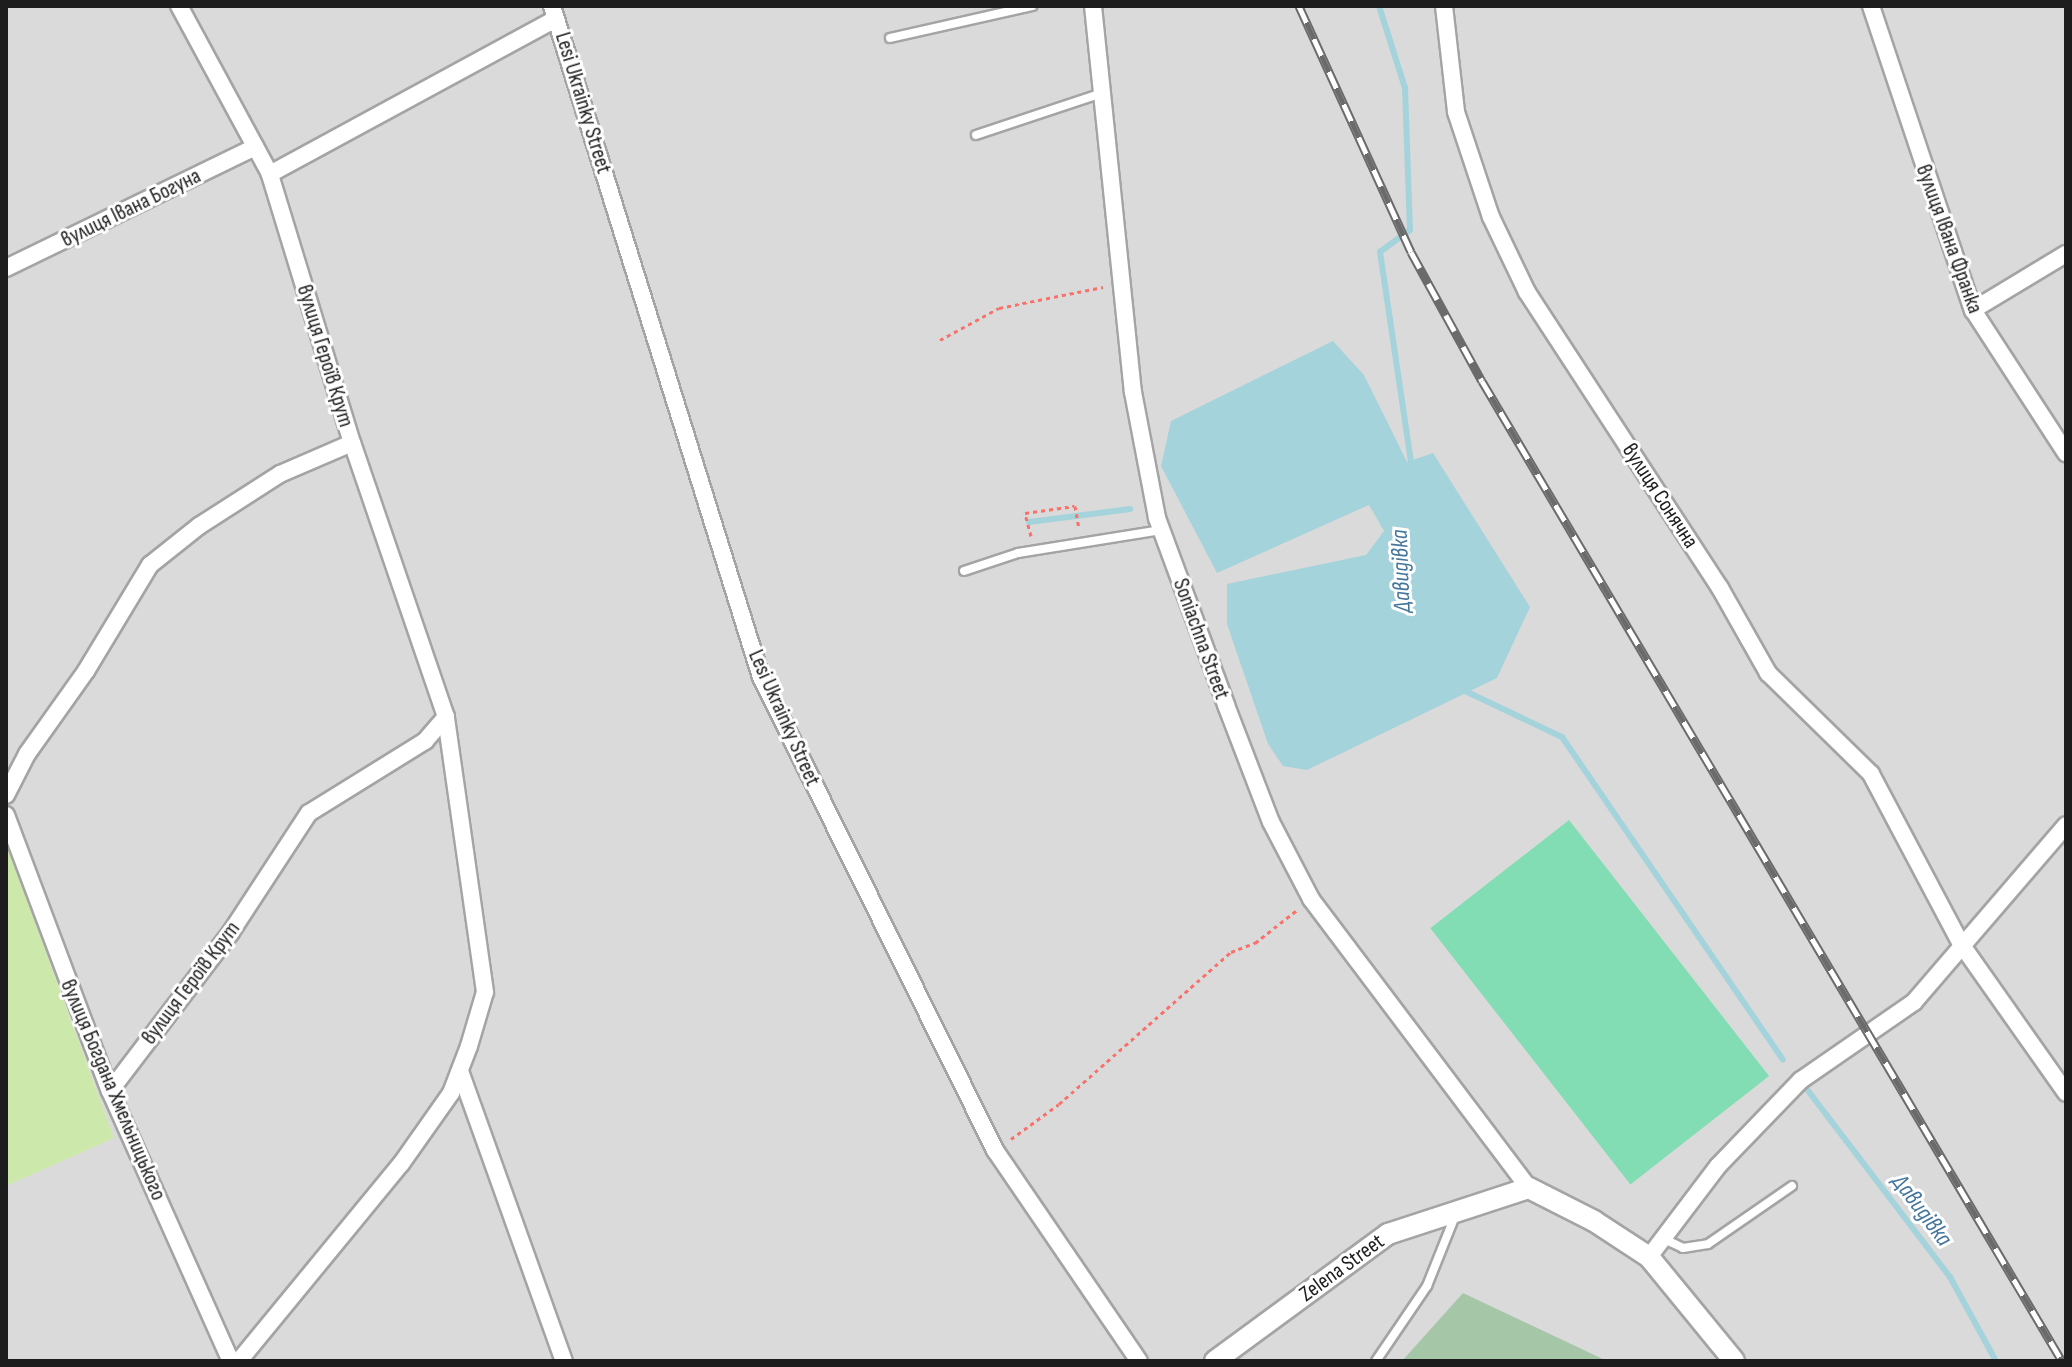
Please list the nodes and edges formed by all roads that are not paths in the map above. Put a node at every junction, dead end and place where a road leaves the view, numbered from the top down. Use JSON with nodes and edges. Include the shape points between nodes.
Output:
{"nodes":[{"id":1,"x":179,"y":6,"type":"edge"},
{"id":2,"x":1032,"y":6,"type":"edge"},
{"id":3,"x":1093,"y":6,"type":"edge"},
{"id":4,"x":1444,"y":6,"type":"edge"},
{"id":5,"x":1871,"y":6,"type":"edge"},
{"id":6,"x":554,"y":12,"type":"edge"},
{"id":7,"x":890,"y":38,"type":"dead end"},
{"id":8,"x":1102,"y":93,"type":"junction"},
{"id":9,"x":976,"y":135,"type":"dead end"},
{"id":10,"x":255,"y":147,"type":"junction"},
{"id":11,"x":270,"y":174,"type":"junction"},
{"id":12,"x":2066,"y":254,"type":"edge"},
{"id":13,"x":6,"y":268,"type":"edge"},
{"id":14,"x":1973,"y":310,"type":"junction"},
{"id":15,"x":352,"y":443,"type":"junction"},
{"id":16,"x":2066,"y":453,"type":"edge"},
{"id":17,"x":1161,"y":529,"type":"junction"},
{"id":18,"x":964,"y":571,"type":"dead end"},
{"id":19,"x":446,"y":717,"type":"junction"},
{"id":20,"x":6,"y":795,"type":"edge"},
{"id":21,"x":6,"y":815,"type":"edge"},
{"id":22,"x":2066,"y":825,"type":"edge"},
{"id":23,"x":1961,"y":944,"type":"junction"},
{"id":24,"x":460,"y":1071,"type":"junction"},
{"id":25,"x":110,"y":1091,"type":"junction"},
{"id":26,"x":2066,"y":1093,"type":"edge"},
{"id":27,"x":1792,"y":1186,"type":"dead end"},
{"id":28,"x":1529,"y":1188,"type":"junction"},
{"id":29,"x":1458,"y":1208,"type":"junction"},
{"id":30,"x":1664,"y":1239,"type":"junction"},
{"id":31,"x":1649,"y":1257,"type":"junction"},
{"id":32,"x":231,"y":1361,"type":"edge"},
{"id":33,"x":239,"y":1361,"type":"edge"},
{"id":34,"x":564,"y":1361,"type":"edge"},
{"id":35,"x":1139,"y":1361,"type":"edge"},
{"id":36,"x":1215,"y":1361,"type":"edge"},
{"id":37,"x":1376,"y":1361,"type":"edge"},
{"id":38,"x":1734,"y":1361,"type":"edge"}],
"edges":[{"from":1,"to":10,"type":"street","name":"вулиця Героїв Крут"},
{"from":2,"to":7,"type":"lane"},
{"from":3,"to":8,"type":"street","name":"Soniachna Street"},
{"from":4,"to":23,"type":"street","name":"вулиця Сонячна","via":[[1456,112],[1491,217],[1527,292],[1720,588],[1768,673],[1871,774]]},
{"from":5,"to":14,"type":"street","name":"вулиця Івана Франка"},
{"from":6,"to":11,"type":"street","name":"Lesi Ukrainky Street"},
{"from":6,"to":35,"type":"street","name":"Lesi Ukrainky Street","via":[[761,677],[995,1150]]},
{"from":8,"to":9,"type":"lane"},
{"from":8,"to":17,"type":"street","name":"Soniachna Street","via":[[1133,392]]},
{"from":10,"to":11,"type":"street","name":"вулиця Героїв Крут"},
{"from":10,"to":13,"type":"street","name":"вулиця Івана Богуна"},
{"from":11,"to":15,"type":"street","name":"вулиця Героїв Крут"},
{"from":12,"to":14,"type":"street"},
{"from":14,"to":16,"type":"street","name":"вулиця Івана Франка"},
{"from":15,"to":19,"type":"street","name":"вулиця Героїв Крут"},
{"from":15,"to":20,"type":"street","via":[[280,474],[150,565]]},
{"from":17,"to":18,"type":"lane","via":[[1018,553]]},
{"from":17,"to":28,"type":"street","name":"Soniachna Street","via":[[1271,822],[1311,899]]},
{"from":19,"to":24,"type":"street","name":"вулиця Героїв Крут","via":[[485,992]]},
{"from":19,"to":25,"type":"street","name":"вулиця Героїв Крут","via":[[425,741],[309,813],[231,932]]},
{"from":21,"to":25,"type":"street","name":"вулиця Богдана Хмельницького"},
{"from":22,"to":23,"type":"street"},
{"from":23,"to":26,"type":"street","name":"вулиця Сонячна"},
{"from":23,"to":30,"type":"street","via":[[1914,1002],[1801,1080],[1718,1166]]},
{"from":24,"to":33,"type":"street","name":"вулиця Героїв Крут","via":[[451,1093],[401,1164]]},
{"from":24,"to":34,"type":"street"},
{"from":25,"to":32,"type":"street","name":"вулиця Богдана Хмельницького"},
{"from":27,"to":30,"type":"lane","via":[[1708,1244],[1683,1248]]},
{"from":28,"to":29,"type":"street","name":"Zelena Street"},
{"from":28,"to":31,"type":"street"},
{"from":29,"to":36,"type":"street","name":"Zelena Street","via":[[1388,1234]]},
{"from":29,"to":37,"type":"lane","via":[[1427,1286]]},
{"from":30,"to":31,"type":"street"},
{"from":31,"to":38,"type":"street"}]}
